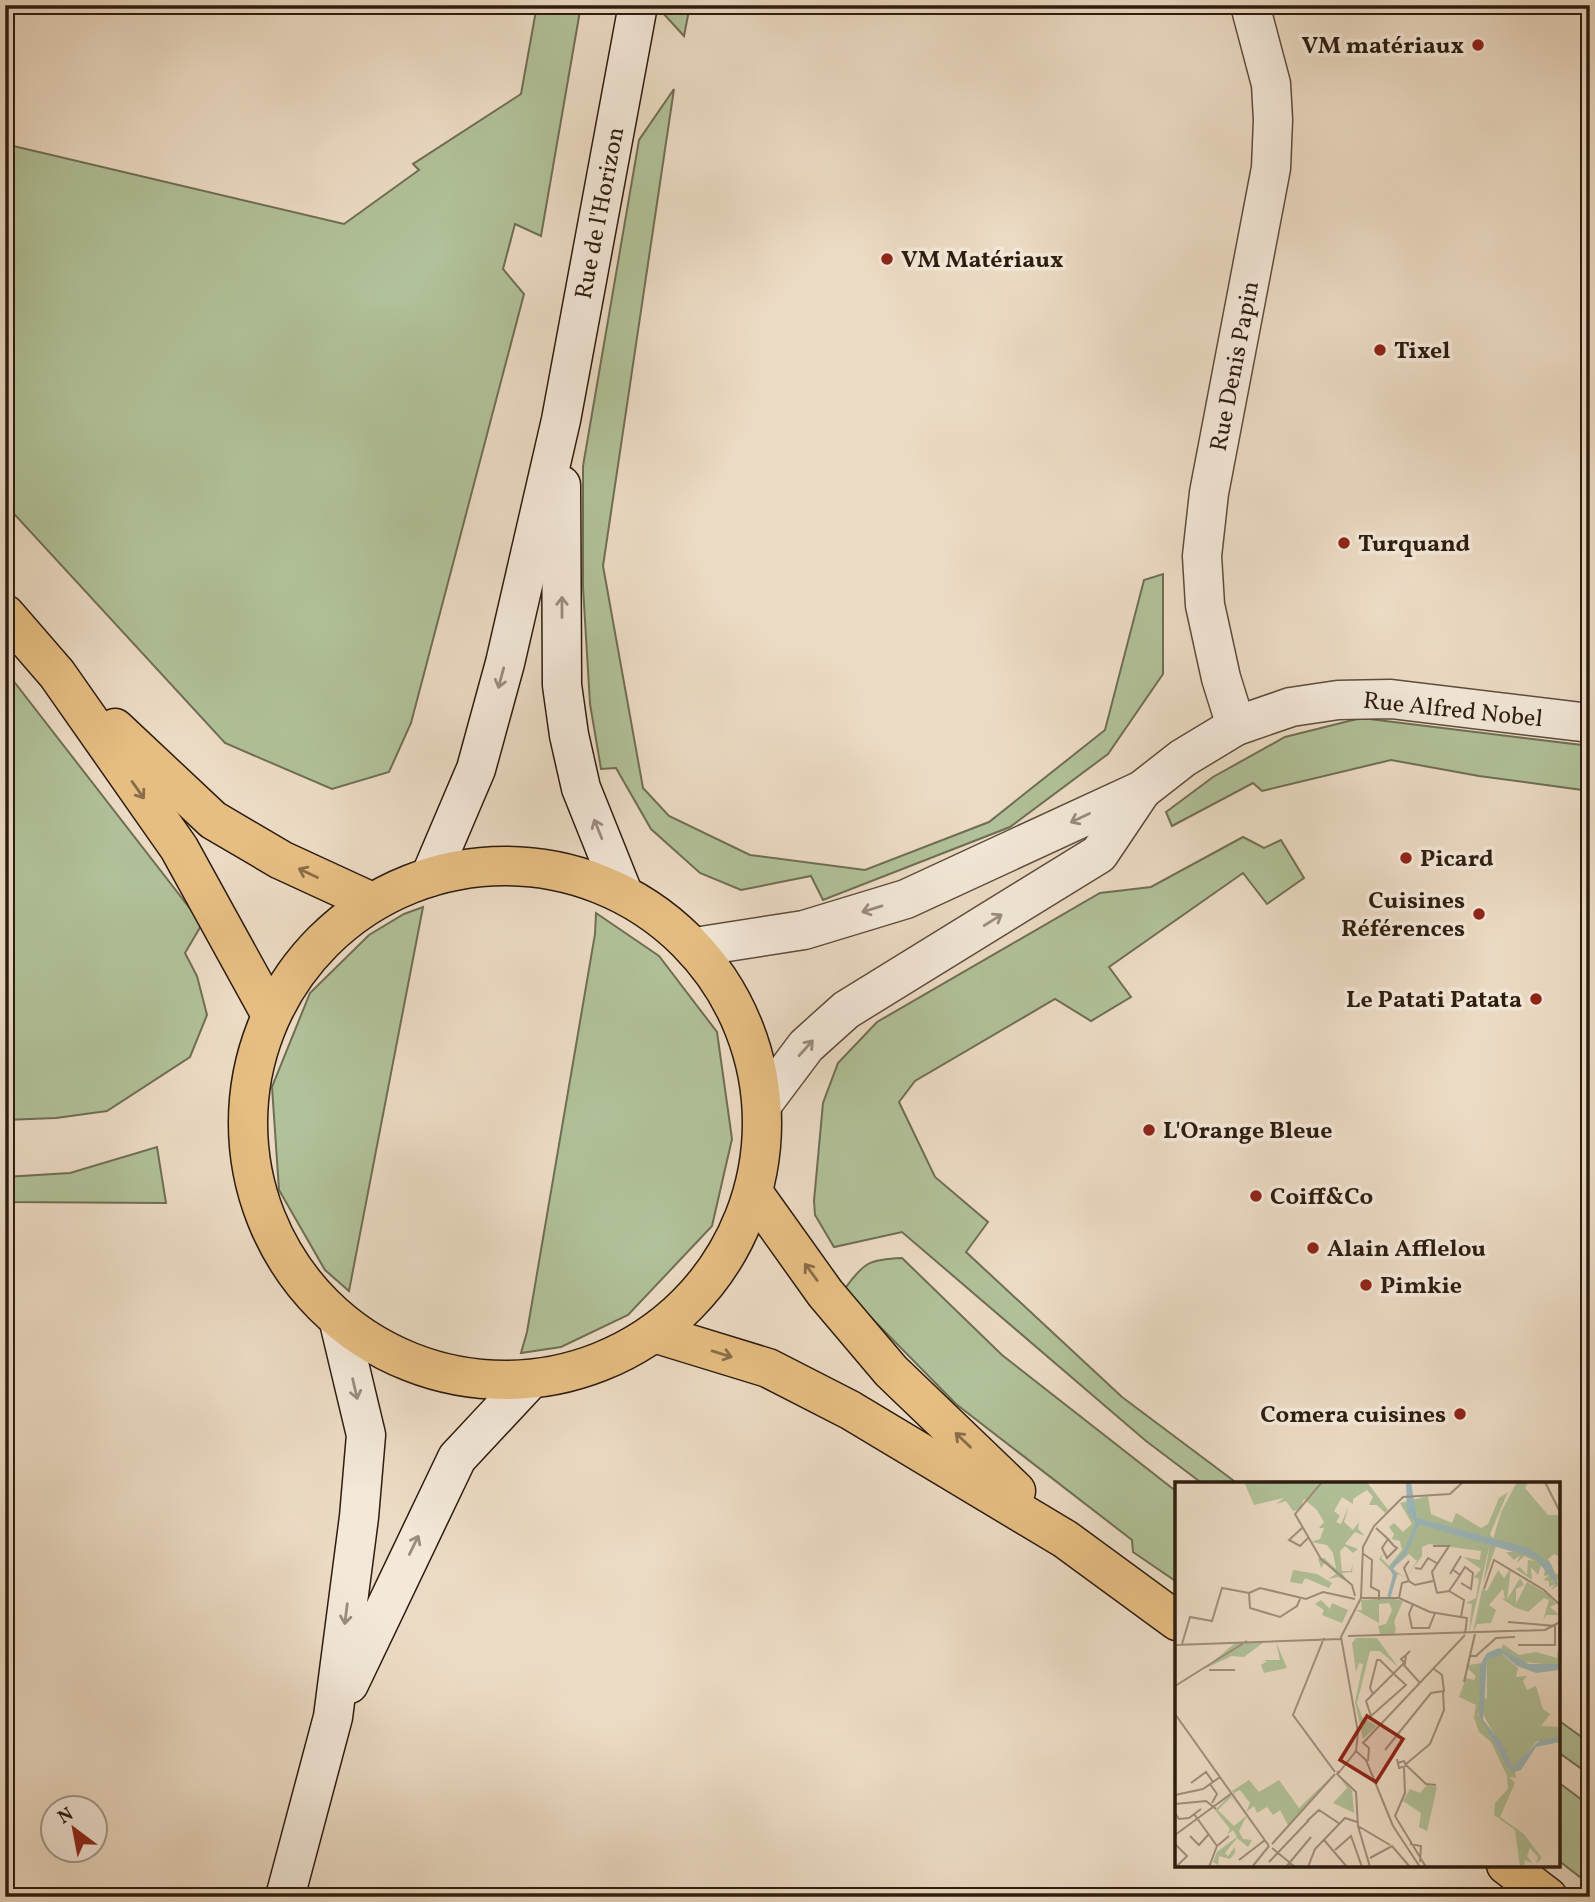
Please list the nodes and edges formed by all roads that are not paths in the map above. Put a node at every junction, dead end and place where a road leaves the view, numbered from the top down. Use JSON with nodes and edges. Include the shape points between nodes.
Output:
{"nodes":[{"id":1,"x":638,"y":5,"type":"edge"},
{"id":2,"x":1250,"y":5,"type":"edge"},
{"id":3,"x":561,"y":420,"type":"junction"},
{"id":4,"x":5,"y":614,"type":"edge"},
{"id":5,"x":57,"y":674,"type":"junction"},
{"id":6,"x":1590,"y":723,"type":"edge"},
{"id":7,"x":1236,"y":726,"type":"junction"},
{"id":8,"x":1142,"y":790,"type":"junction"},
{"id":9,"x":430,"y":877,"type":"junction"},
{"id":10,"x":623,"y":893,"type":"junction"},
{"id":11,"x":370,"y":901,"type":"junction"},
{"id":12,"x":695,"y":947,"type":"junction"},
{"id":13,"x":271,"y":1015,"type":"junction"},
{"id":14,"x":764,"y":1102,"type":"junction"},
{"id":15,"x":755,"y":1195,"type":"junction"},
{"id":16,"x":339,"y":1322,"type":"junction"},
{"id":17,"x":657,"y":1334,"type":"junction"},
{"id":18,"x":527,"y":1383,"type":"junction"},
{"id":19,"x":1065,"y":1539,"type":"junction"},
{"id":20,"x":1175,"y":1620,"type":"edge"},
{"id":21,"x":333,"y":1717,"type":"junction"},
{"id":22,"x":303,"y":1829,"type":"junction"},
{"id":23,"x":1509,"y":1867,"type":"edge"},
{"id":24,"x":285,"y":1897,"type":"edge"},
{"id":25,"x":294,"y":1897,"type":"edge"},
{"id":26,"x":1548,"y":1897,"type":"edge"}],
"edges":[{"from":1,"to":3,"type":"street","name":"Rue de l'Horizon"},
{"from":2,"to":7,"type":"street","name":"Rue Denis Papin","via":[[1271,84],[1271,168],[1209,493],[1202,556],[1205,605]]},
{"from":3,"to":9,"type":"street","one_way":true,"via":[[476,769]]},
{"from":10,"to":3,"type":"street","one_way":true,"via":[[581,788],[562,685]]},
{"from":4,"to":5,"type":"main road"},
{"from":11,"to":5,"type":"main road","one_way":true,"via":[[281,860],[213,820]]},
{"from":5,"to":13,"type":"main road","one_way":true,"via":[[179,848]]},
{"from":6,"to":7,"type":"street","name":"Rue Alfred Nobel","via":[[1391,699],[1291,707]]},
{"from":7,"to":8,"type":"street","name":"Rue Alfred Nobel"},
{"from":8,"to":12,"type":"street","one_way":true,"via":[[905,899],[804,930]]},
{"from":14,"to":8,"type":"street","one_way":true,"via":[[806,1046],[846,1010],[1099,855]]},
{"from":9,"to":10,"type":"main road","via":[[486,866],[533,866]]},
{"from":9,"to":11,"type":"main road"},
{"from":10,"to":12,"type":"main road"},
{"from":11,"to":13,"type":"main road","via":[[318,947]]},
{"from":12,"to":14,"type":"main road","via":[[744,1019]]},
{"from":13,"to":16,"type":"main road","via":[[252,1077],[248,1136],[258,1198],[281,1252]]},
{"from":14,"to":15,"type":"main road"},
{"from":15,"to":17,"type":"main road","via":[[724,1264]]},
{"from":19,"to":15,"type":"main road","one_way":true,"via":[[891,1371],[825,1293]]},
{"from":16,"to":18,"type":"main road","via":[[419,1368]]},
{"from":16,"to":21,"type":"street","one_way":true,"via":[[366,1435]]},
{"from":17,"to":18,"type":"main road","via":[[599,1360]]},
{"from":17,"to":19,"type":"main road","one_way":true,"via":[[768,1368],[850,1410]]},
{"from":21,"to":18,"type":"street","one_way":true,"via":[[457,1458]]},
{"from":19,"to":20,"type":"main road"},
{"from":21,"to":22,"type":"street"},
{"from":22,"to":24,"type":"street"},
{"from":22,"to":25,"type":"street"},
{"from":23,"to":26,"type":"main road"}]}
